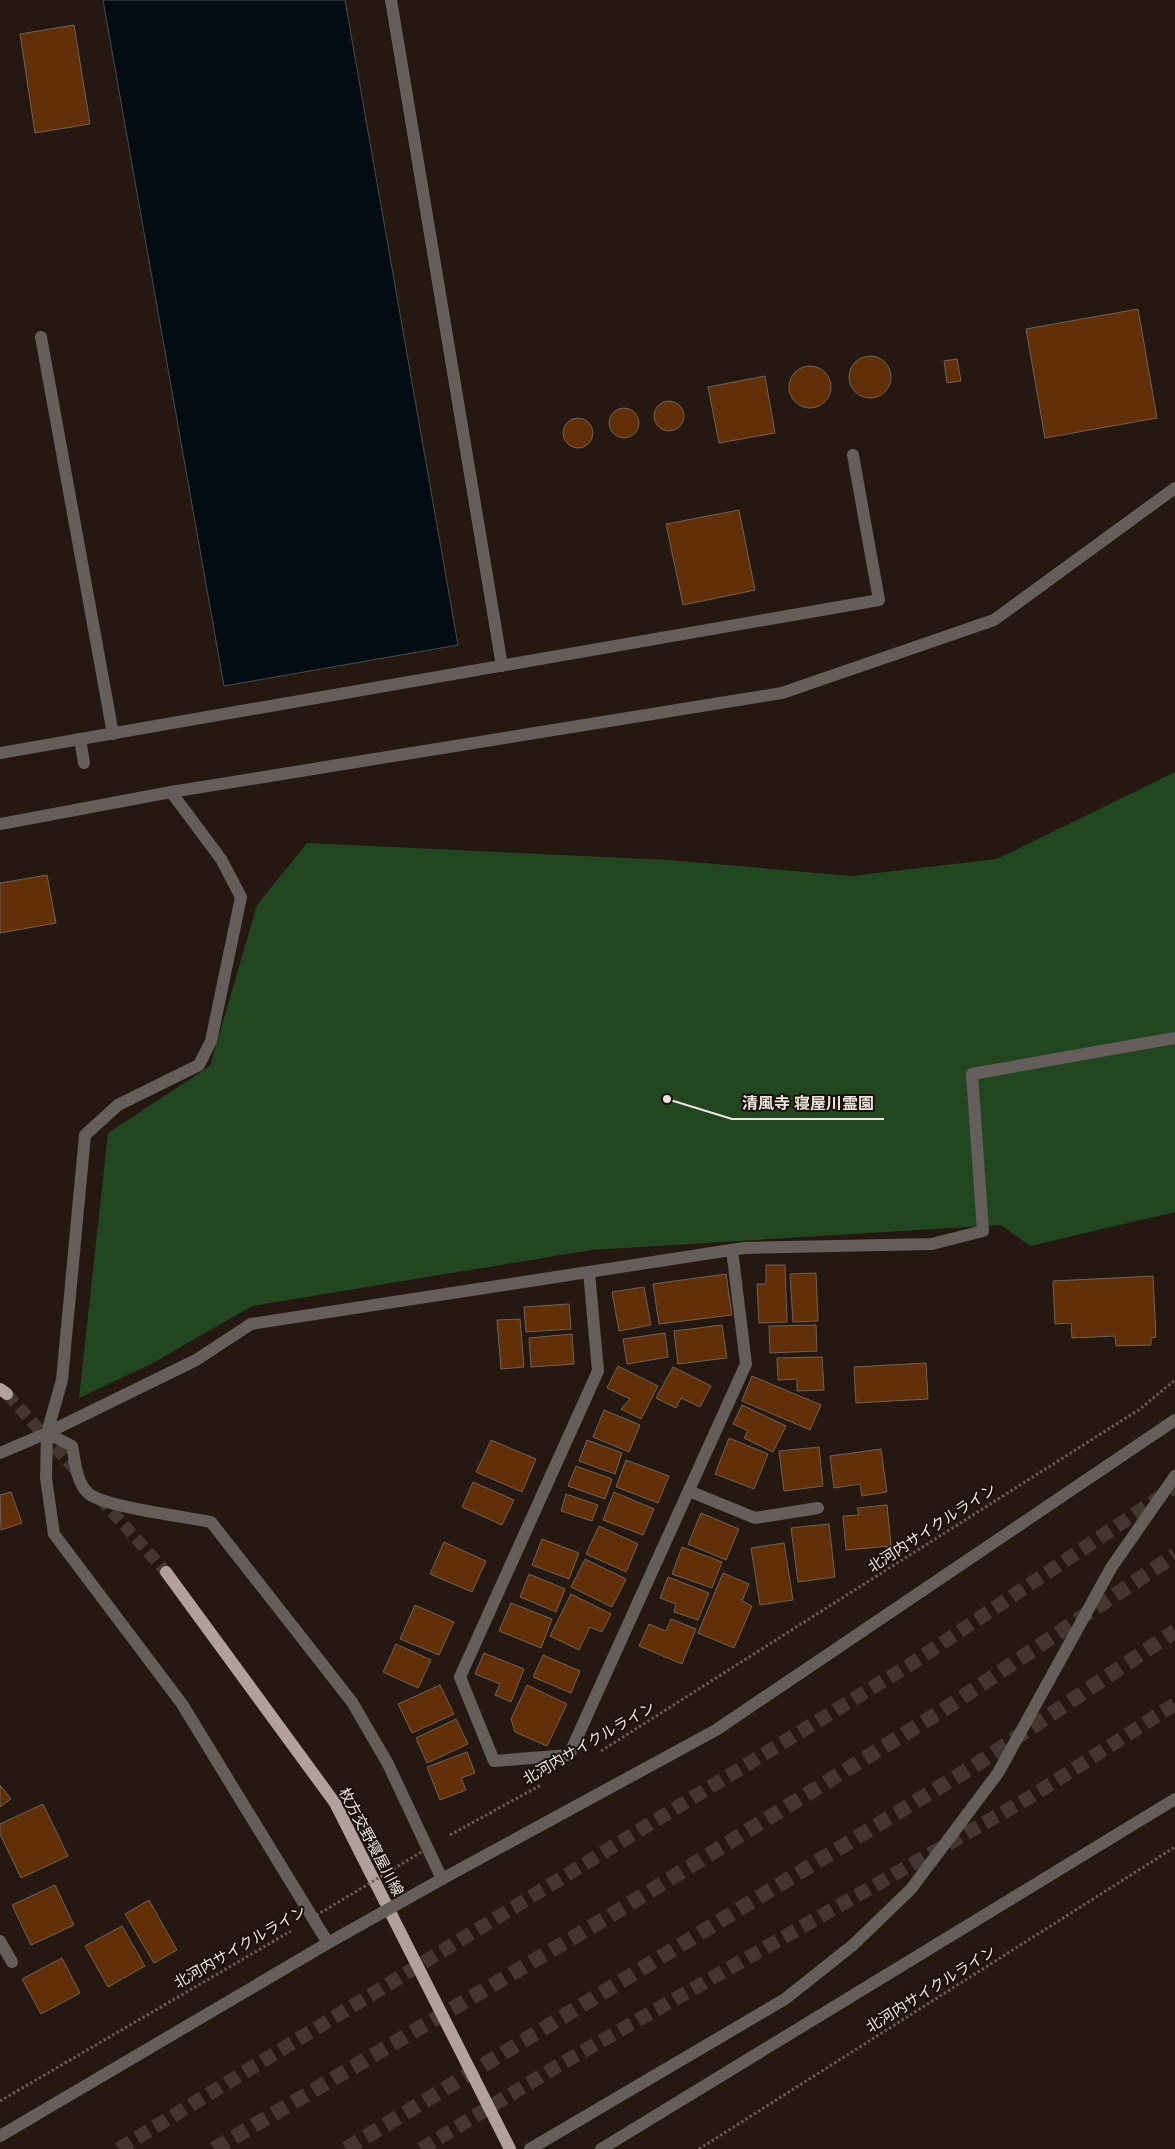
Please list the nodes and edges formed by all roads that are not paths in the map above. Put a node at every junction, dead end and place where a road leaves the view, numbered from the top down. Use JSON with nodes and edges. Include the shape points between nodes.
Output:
{"nodes":[{"id":1,"x":391,"y":0,"type":"edge"},
{"id":2,"x":41,"y":337,"type":"dead end"},
{"id":3,"x":853,"y":455,"type":"dead end"},
{"id":4,"x":1175,"y":488,"type":"edge"},
{"id":5,"x":502,"y":666,"type":"junction"},
{"id":6,"x":113,"y":734,"type":"junction"},
{"id":7,"x":80,"y":739,"type":"junction"},
{"id":8,"x":0,"y":753,"type":"edge"},
{"id":9,"x":84,"y":763,"type":"dead end"},
{"id":10,"x":170,"y":792,"type":"junction"},
{"id":11,"x":0,"y":824,"type":"edge"},
{"id":12,"x":1175,"y":1038,"type":"edge"},
{"id":13,"x":732,"y":1250,"type":"junction"},
{"id":14,"x":589,"y":1272,"type":"junction"},
{"id":15,"x":1175,"y":1420,"type":"edge"},
{"id":16,"x":47,"y":1433,"type":"junction"},
{"id":17,"x":0,"y":1453,"type":"edge"},
{"id":18,"x":1175,"y":1476,"type":"edge"},
{"id":19,"x":689,"y":1491,"type":"junction"},
{"id":20,"x":818,"y":1508,"type":"dead end"},
{"id":21,"x":166,"y":1572,"type":"tunnel mouth"},
{"id":22,"x":1175,"y":1799,"type":"edge"},
{"id":23,"x":442,"y":1879,"type":"junction"},
{"id":24,"x":0,"y":1941,"type":"edge"},
{"id":25,"x":328,"y":1943,"type":"junction"},
{"id":26,"x":12,"y":1962,"type":"dead end"},
{"id":27,"x":0,"y":2136,"type":"edge"},
{"id":28,"x":510,"y":2149,"type":"edge"},
{"id":29,"x":530,"y":2149,"type":"edge"},
{"id":30,"x":601,"y":2149,"type":"edge"}],
"edges":[{"from":1,"to":5,"type":"street"},
{"from":2,"to":6,"type":"street"},
{"from":3,"to":5,"type":"street","via":[[880,600]]},
{"from":4,"to":10,"type":"street","via":[[994,620],[782,693]]},
{"from":5,"to":6,"type":"street"},
{"from":6,"to":7,"type":"street"},
{"from":7,"to":8,"type":"street"},
{"from":7,"to":9,"type":"street"},
{"from":10,"to":11,"type":"street"},
{"from":10,"to":16,"type":"street","via":[[221,858],[241,897],[211,1041],[199,1065],[118,1105],[85,1134],[62,1380]]},
{"from":12,"to":13,"type":"street","via":[[972,1074],[983,1231],[932,1244]]},
{"from":13,"to":14,"type":"street"},
{"from":13,"to":19,"type":"street","via":[[746,1364]]},
{"from":14,"to":16,"type":"street","via":[[251,1324],[196,1360]]},
{"from":14,"to":19,"type":"street","via":[[598,1370],[460,1677],[494,1761],[569,1755]]},
{"from":15,"to":23,"type":"street","via":[[716,1730]]},
{"from":16,"to":17,"type":"street"},
{"from":16,"to":23,"type":"street","via":[[72,1446],[77,1473],[88,1493],[114,1504],[211,1522],[352,1702],[432,1845]]},
{"from":16,"to":25,"type":"street","via":[[46,1478],[54,1534],[182,1704],[308,1920]]},
{"from":18,"to":29,"type":"street","via":[[1111,1568],[998,1773],[911,1889],[853,1945],[785,1999]]},
{"from":19,"to":20,"type":"street","via":[[755,1518]]},
{"from":21,"to":28,"type":"main road","name":"枚方交野寝屋川線","via":[[335,1803]]},
{"from":22,"to":30,"type":"street"},
{"from":23,"to":25,"type":"street","bridge":true},
{"from":24,"to":26,"type":"street"},
{"from":25,"to":27,"type":"street"}]}
